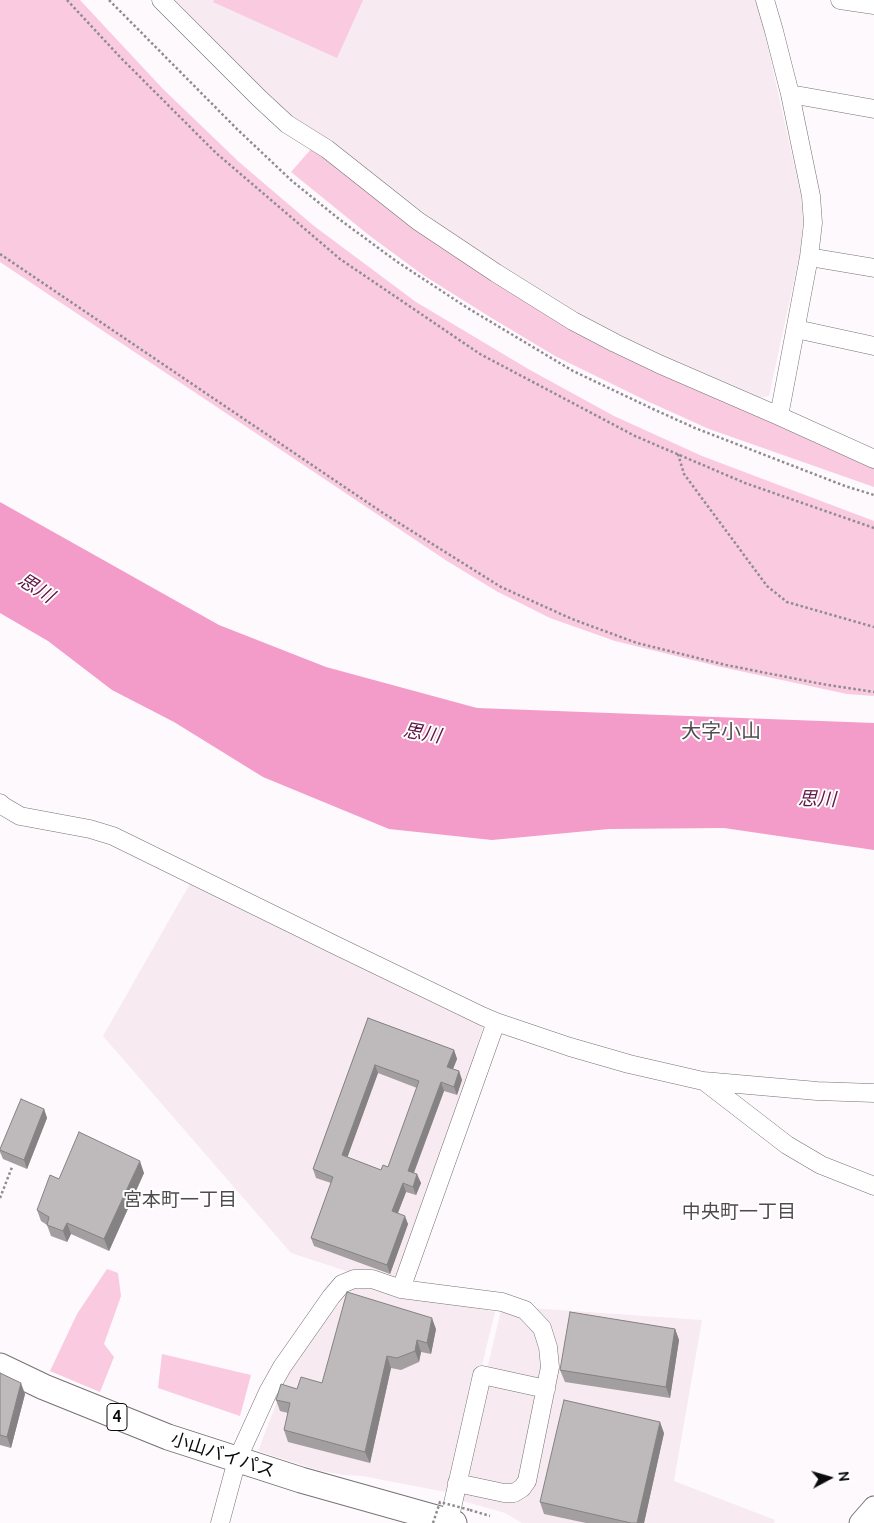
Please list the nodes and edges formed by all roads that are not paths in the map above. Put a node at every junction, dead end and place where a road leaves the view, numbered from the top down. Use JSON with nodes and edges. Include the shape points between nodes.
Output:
{"nodes":[{"id":1,"x":161,"y":0,"type":"edge"},
{"id":2,"x":765,"y":0,"type":"edge"},
{"id":3,"x":840,"y":0,"type":"edge"},
{"id":4,"x":874,"y":5,"type":"edge"},
{"id":5,"x":790,"y":94,"type":"junction"},
{"id":6,"x":874,"y":109,"type":"edge"},
{"id":7,"x":809,"y":257,"type":"junction"},
{"id":8,"x":874,"y":268,"type":"edge"},
{"id":9,"x":796,"y":329,"type":"junction"},
{"id":10,"x":874,"y":346,"type":"edge"},
{"id":11,"x":779,"y":416,"type":"junction"},
{"id":12,"x":874,"y":459,"type":"edge"},
{"id":13,"x":0,"y":803,"type":"edge"},
{"id":14,"x":496,"y":1022,"type":"junction"},
{"id":15,"x":703,"y":1081,"type":"junction"},
{"id":16,"x":874,"y":1093,"type":"edge"},
{"id":17,"x":874,"y":1186,"type":"edge"},
{"id":18,"x":401,"y":1289,"type":"junction"},
{"id":19,"x":0,"y":1366,"type":"edge"},
{"id":20,"x":546,"y":1390,"type":"junction"},
{"id":21,"x":237,"y":1460,"type":"junction"},
{"id":22,"x":457,"y":1483,"type":"junction"},
{"id":23,"x":874,"y":1507,"type":"edge"},
{"id":24,"x":447,"y":1520,"type":"edge"},
{"id":25,"x":220,"y":1523,"type":"edge"},
{"id":26,"x":860,"y":1523,"type":"edge"}],
"edges":[{"from":1,"to":11,"type":"street","via":[[287,124],[327,149],[418,221],[573,321],[659,364]]},
{"from":2,"to":5,"type":"street"},
{"from":3,"to":4,"type":"street"},
{"from":5,"to":6,"type":"street"},
{"from":5,"to":7,"type":"street","via":[[811,196],[813,223]]},
{"from":7,"to":8,"type":"street"},
{"from":7,"to":9,"type":"street"},
{"from":9,"to":10,"type":"street"},
{"from":9,"to":11,"type":"street"},
{"from":11,"to":12,"type":"street"},
{"from":13,"to":14,"type":"street","via":[[20,816],[113,836]]},
{"from":14,"to":15,"type":"street","via":[[629,1064]]},
{"from":14,"to":18,"type":"street"},
{"from":15,"to":16,"type":"street"},
{"from":15,"to":17,"type":"street","via":[[787,1145],[821,1165]]},
{"from":18,"to":20,"type":"street","via":[[502,1302],[525,1310],[542,1328],[548,1347],[550,1367]]},
{"from":18,"to":21,"type":"street","via":[[372,1279],[354,1279],[342,1284],[282,1367]]},
{"from":19,"to":21,"type":"highway","name":"小山バイパス","number":"4","via":[[136,1425]]},
{"from":20,"to":22,"type":"street","via":[[527,1481],[522,1488],[514,1493],[504,1493]]},
{"from":20,"to":22,"type":"street","via":[[482,1375]]},
{"from":21,"to":24,"type":"highway","name":"小山バイパス","number":"4"},
{"from":21,"to":25,"type":"street"},
{"from":22,"to":24,"type":"street"},
{"from":23,"to":26,"type":"main road"}]}
